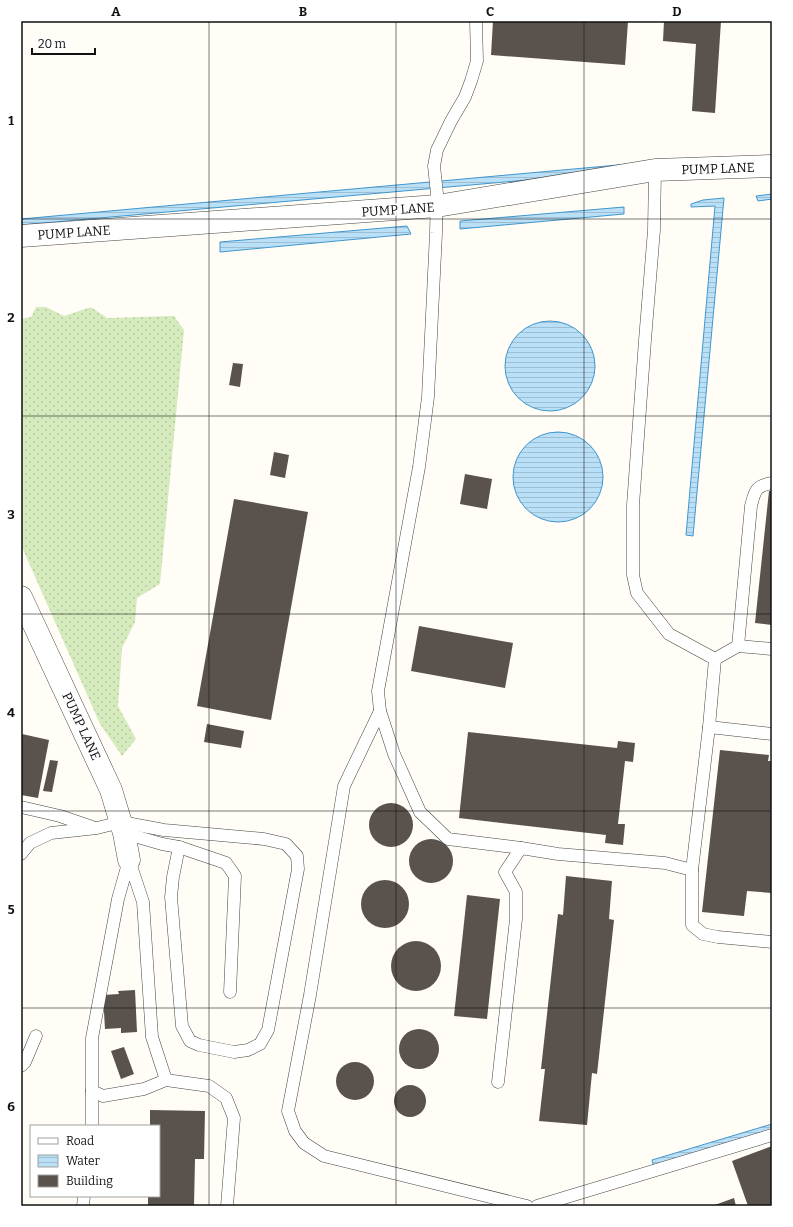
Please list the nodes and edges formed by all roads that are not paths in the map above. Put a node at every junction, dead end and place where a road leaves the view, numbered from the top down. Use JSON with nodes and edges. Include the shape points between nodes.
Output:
{"nodes":[{"id":1,"x":476,"y":21,"type":"edge"},
{"id":2,"x":772,"y":166,"type":"edge"},
{"id":3,"x":655,"y":170,"type":"junction"},
{"id":4,"x":437,"y":200,"type":"junction"},
{"id":5,"x":21,"y":236,"type":"edge"},
{"id":6,"x":772,"y":482,"type":"edge"},
{"id":7,"x":21,"y":597,"type":"edge"},
{"id":8,"x":738,"y":646,"type":"junction"},
{"id":9,"x":772,"y":649,"type":"edge"},
{"id":10,"x":715,"y":659,"type":"junction"},
{"id":11,"x":380,"y":711,"type":"junction"},
{"id":12,"x":709,"y":727,"type":"junction"},
{"id":13,"x":772,"y":734,"type":"edge"},
{"id":14,"x":21,"y":807,"type":"edge"},
{"id":15,"x":97,"y":828,"type":"junction"},
{"id":16,"x":123,"y":828,"type":"junction"},
{"id":17,"x":26,"y":843,"type":"edge"},
{"id":18,"x":179,"y":847,"type":"junction"},
{"id":19,"x":521,"y":848,"type":"junction"},
{"id":20,"x":21,"y":854,"type":"edge"},
{"id":21,"x":129,"y":860,"type":"junction"},
{"id":22,"x":692,"y":870,"type":"junction"},
{"id":23,"x":772,"y":942,"type":"edge"},
{"id":24,"x":230,"y":992,"type":"dead end"},
{"id":25,"x":36,"y":1036,"type":"dead end"},
{"id":26,"x":21,"y":1066,"type":"edge"},
{"id":27,"x":166,"y":1080,"type":"junction"},
{"id":28,"x":498,"y":1082,"type":"dead end"},
{"id":29,"x":92,"y":1090,"type":"junction"},
{"id":30,"x":92,"y":1125,"type":"edge"},
{"id":31,"x":772,"y":1135,"type":"edge"},
{"id":32,"x":227,"y":1206,"type":"edge"},
{"id":33,"x":527,"y":1206,"type":"edge"},
{"id":34,"x":537,"y":1206,"type":"edge"}],
"edges":[{"from":1,"to":4,"type":"lane","via":[[477,62],[465,97],[437,150],[434,166]]},
{"from":2,"to":3,"type":"street","name":"PUMP LANE"},
{"from":3,"to":4,"type":"street","name":"PUMP LANE"},
{"from":3,"to":10,"type":"lane","via":[[654,230],[633,505],[633,576],[637,593],[668,634]]},
{"from":4,"to":5,"type":"street","name":"PUMP LANE"},
{"from":4,"to":11,"type":"lane","via":[[428,397],[419,467],[378,691]]},
{"from":6,"to":8,"type":"lane","via":[[762,484],[755,491],[751,506]]},
{"from":7,"to":16,"type":"street","name":"PUMP LANE","via":[[111,790]]},
{"from":8,"to":9,"type":"lane"},
{"from":8,"to":10,"type":"lane"},
{"from":10,"to":12,"type":"lane"},
{"from":11,"to":19,"type":"lane","via":[[394,754],[420,812],[448,839]]},
{"from":11,"to":33,"type":"lane","via":[[344,786],[288,1111],[295,1131],[304,1143],[324,1156]]},
{"from":12,"to":13,"type":"lane"},
{"from":12,"to":22,"type":"lane"},
{"from":14,"to":15,"type":"lane"},
{"from":15,"to":16,"type":"lane"},
{"from":15,"to":17,"type":"lane","via":[[51,833]]},
{"from":16,"to":18,"type":"lane","via":[[162,844]]},
{"from":16,"to":18,"type":"lane","via":[[264,839],[286,844],[297,856],[298,869],[268,1030],[260,1044],[248,1050],[234,1052],[199,1045],[190,1041],[182,1026],[171,897]]},
{"from":16,"to":21,"type":"street","name":"PUMP LANE"},
{"from":17,"to":20,"type":"lane"},
{"from":18,"to":24,"type":"lane","via":[[226,863],[235,876]]},
{"from":19,"to":22,"type":"lane","via":[[558,854],[665,863]]},
{"from":19,"to":28,"type":"lane","via":[[505,872],[516,892],[516,919]]},
{"from":21,"to":27,"type":"lane","via":[[143,902],[152,1037]]},
{"from":21,"to":29,"type":"lane","via":[[118,899],[92,1038]]},
{"from":22,"to":23,"type":"lane","via":[[692,925],[703,934]]},
{"from":25,"to":26,"type":"lane"},
{"from":27,"to":29,"type":"lane","via":[[144,1089],[103,1096]]},
{"from":27,"to":32,"type":"lane","via":[[209,1086],[226,1098],[234,1118]]},
{"from":29,"to":30,"type":"lane"},
{"from":31,"to":34,"type":"lane"}]}
